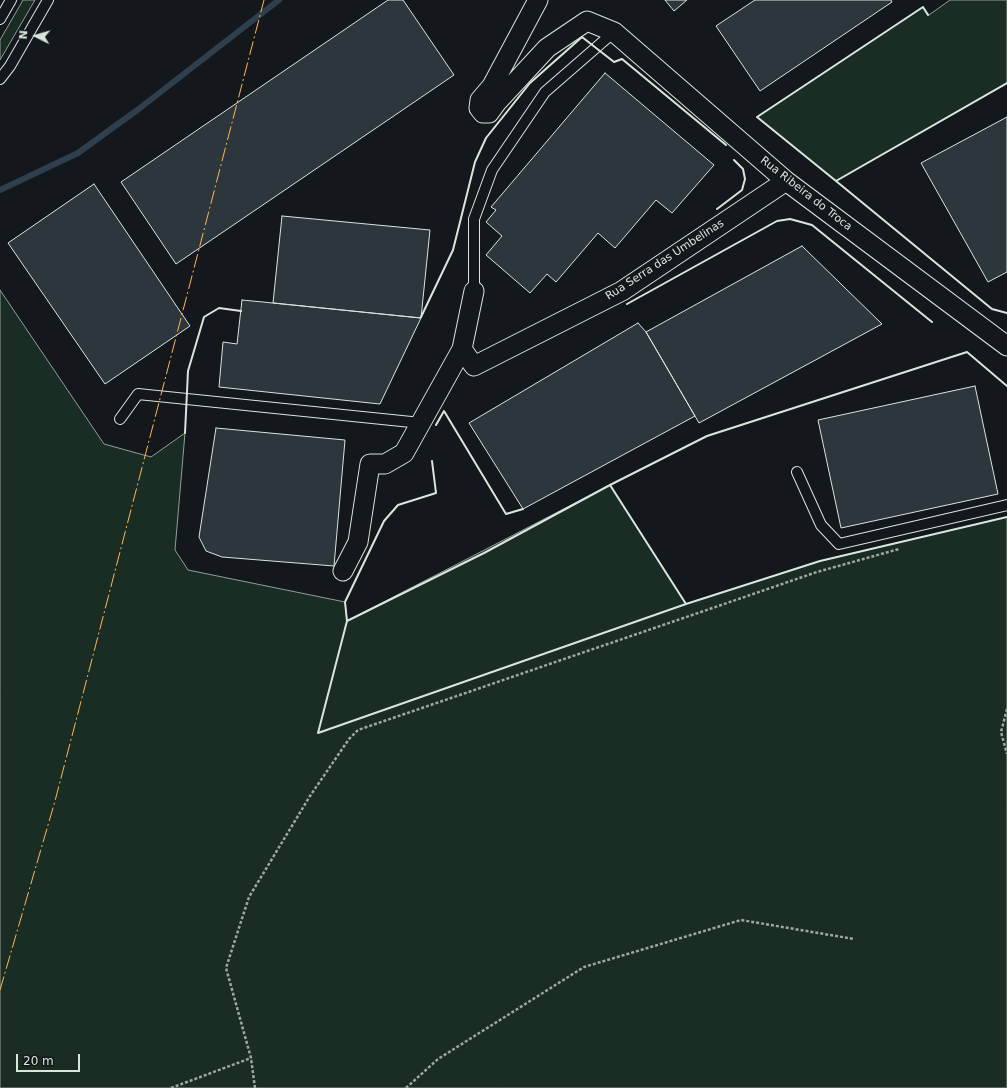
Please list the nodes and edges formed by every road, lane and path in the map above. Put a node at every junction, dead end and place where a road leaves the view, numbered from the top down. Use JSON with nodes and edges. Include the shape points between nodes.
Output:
{"nodes":[{"id":1,"x":11,"y":0,"type":"edge"},
{"id":2,"x":48,"y":0,"type":"edge"},
{"id":3,"x":538,"y":0,"type":"edge"},
{"id":4,"x":0,"y":19,"type":"edge"},
{"id":5,"x":614,"y":32,"type":"junction"},
{"id":6,"x":0,"y":79,"type":"edge"},
{"id":7,"x":786,"y":181,"type":"junction"},
{"id":8,"x":474,"y":291,"type":"joint"},
{"id":9,"x":1007,"y":346,"type":"edge"},
{"id":10,"x":462,"y":349,"type":"junction"},
{"id":11,"x":120,"y":418,"type":"dead end"},
{"id":12,"x":421,"y":423,"type":"junction"},
{"id":13,"x":797,"y":472,"type":"dead end"},
{"id":14,"x":1007,"y":505,"type":"edge"},
{"id":15,"x":899,"y":549,"type":"dead end"},
{"id":16,"x":343,"y":571,"type":"dead end"},
{"id":17,"x":1007,"y":709,"type":"edge"},
{"id":18,"x":1007,"y":754,"type":"edge"},
{"id":19,"x":854,"y":939,"type":"dead end"},
{"id":20,"x":251,"y":1058,"type":"junction"},
{"id":21,"x":172,"y":1088,"type":"edge"},
{"id":22,"x":255,"y":1088,"type":"edge"},
{"id":23,"x":406,"y":1088,"type":"edge"}],
"edges":[{"from":1,"to":4,"type":"lane"},
{"from":2,"to":6,"type":"lane"},
{"from":3,"to":5,"type":"street","name":"Rua Ribeira do Troca","via":[[492,86],[480,100],[479,108],[483,113],[489,113],[547,48],[587,20]]},
{"from":5,"to":7,"type":"street","name":"Rua Ribeira do Troca"},
{"from":5,"to":8,"type":"lane","via":[[546,92],[492,170],[474,219]]},
{"from":7,"to":9,"type":"street","name":"Rua Ribeira do Troca"},
{"from":7,"to":10,"type":"street","name":"Rua Serra das Umbelinas","via":[[622,291],[474,366]]},
{"from":8,"to":10,"type":"street"},
{"from":10,"to":12,"type":"street"},
{"from":11,"to":12,"type":"lane","via":[[138,394]]},
{"from":12,"to":16,"type":"street","via":[[404,453],[385,464],[370,464],[358,542]]},
{"from":13,"to":14,"type":"lane","via":[[821,526],[840,544]]},
{"from":15,"to":20,"type":"path","via":[[817,572],[358,730],[310,796],[249,897],[226,968]]},
{"from":17,"to":18,"type":"path","via":[[1001,732]]},
{"from":19,"to":23,"type":"path","via":[[741,920],[584,967],[438,1059]]},
{"from":20,"to":21,"type":"path"},
{"from":20,"to":22,"type":"path"}]}
